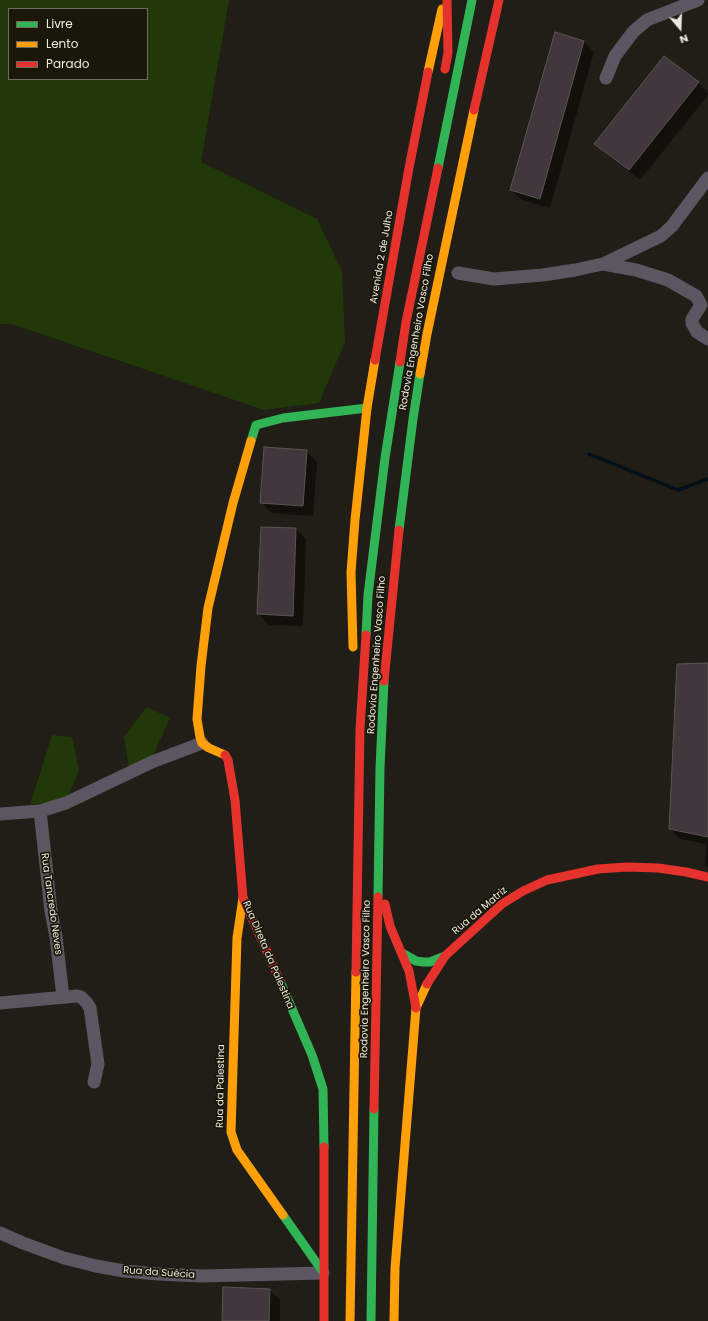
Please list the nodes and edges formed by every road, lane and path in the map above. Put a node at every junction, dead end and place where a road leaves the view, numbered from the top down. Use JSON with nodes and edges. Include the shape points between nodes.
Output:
{"nodes":[{"id":1,"x":444,"y":0,"type":"edge"},
{"id":2,"x":448,"y":0,"type":"edge"},
{"id":3,"x":472,"y":0,"type":"edge"},
{"id":4,"x":499,"y":0,"type":"edge"},
{"id":5,"x":698,"y":0,"type":"edge"},
{"id":6,"x":444,"y":76,"type":"dead end"},
{"id":7,"x":606,"y":78,"type":"dead end"},
{"id":8,"x":708,"y":178,"type":"edge"},
{"id":9,"x":422,"y":199,"type":"dead end"},
{"id":10,"x":422,"y":242,"type":"junction"},
{"id":11,"x":602,"y":264,"type":"junction"},
{"id":12,"x":458,"y":273,"type":"dead end"},
{"id":13,"x":704,"y":305,"type":"edge"},
{"id":14,"x":708,"y":339,"type":"edge"},
{"id":15,"x":367,"y":408,"type":"junction"},
{"id":16,"x":353,"y":654,"type":"dead end"},
{"id":17,"x":355,"y":669,"type":"dead end"},
{"id":18,"x":360,"y":729,"type":"junction"},
{"id":19,"x":202,"y":743,"type":"junction"},
{"id":20,"x":380,"y":791,"type":"junction"},
{"id":21,"x":40,"y":811,"type":"junction"},
{"id":22,"x":0,"y":814,"type":"edge"},
{"id":23,"x":708,"y":877,"type":"edge"},
{"id":24,"x":243,"y":898,"type":"junction"},
{"id":25,"x":402,"y":953,"type":"junction"},
{"id":26,"x":445,"y":956,"type":"junction"},
{"id":27,"x":63,"y":997,"type":"junction"},
{"id":28,"x":0,"y":1004,"type":"edge"},
{"id":29,"x":416,"y":1008,"type":"junction"},
{"id":30,"x":94,"y":1082,"type":"dead end"},
{"id":31,"x":0,"y":1233,"type":"edge"},
{"id":32,"x":323,"y":1272,"type":"junction"},
{"id":33,"x":324,"y":1321,"type":"edge"},
{"id":34,"x":350,"y":1321,"type":"edge"},
{"id":35,"x":371,"y":1321,"type":"edge"},
{"id":36,"x":394,"y":1321,"type":"edge"}],
"edges":[{"from":1,"to":15,"type":"main road","name":"Avenida 2 de Julho","via":[[410,160]]},
{"from":2,"to":6,"type":"main road","via":[[448,53]]},
{"from":3,"to":10,"type":"main road","name":"Rodovia Engenheiro Vasco Filho"},
{"from":4,"to":20,"type":"main road","name":"Rodovia Engenheiro Vasco Filho","via":[[426,334],[413,419],[396,554],[384,685]]},
{"from":5,"to":7,"type":"street","via":[[647,20],[633,32],[615,56]]},
{"from":8,"to":11,"type":"street","via":[[672,226],[661,236]]},
{"from":9,"to":10,"type":"main road"},
{"from":10,"to":18,"type":"main road","name":"Rodovia Engenheiro Vasco Filho","via":[[406,322],[385,458],[368,595]]},
{"from":11,"to":12,"type":"street","via":[[543,275],[494,279]]},
{"from":11,"to":13,"type":"street","via":[[636,270],[668,280],[696,296]]},
{"from":13,"to":14,"type":"street","via":[[692,319],[692,323],[697,332]]},
{"from":15,"to":16,"type":"main road","name":"Avenida 2 de Julho","via":[[351,572]]},
{"from":15,"to":19,"type":"main road","via":[[282,418],[256,425],[233,503],[208,608],[200,666],[197,719]]},
{"from":17,"to":18,"type":"main road"},
{"from":18,"to":34,"type":"main road","name":"Rodovia Engenheiro Vasco Filho"},
{"from":19,"to":21,"type":"street","via":[[152,762],[66,803]]},
{"from":19,"to":24,"type":"main road","name":"Rua Direta da Palestina","via":[[225,755],[228,760],[235,800]]},
{"from":20,"to":25,"type":"main road","via":[[385,815],[385,900],[390,926]]},
{"from":20,"to":35,"type":"main road","name":"Rodovia Engenheiro Vasco Filho"},
{"from":21,"to":22,"type":"street"},
{"from":21,"to":27,"type":"street","name":"Rua Tancredo Neves"},
{"from":23,"to":26,"type":"main road","name":"Rua da Matriz","via":[[658,868],[627,867],[598,869],[547,880],[502,904]]},
{"from":24,"to":32,"type":"main road","name":"Rua Direta da Palestina","via":[[312,1055],[323,1090]]},
{"from":24,"to":32,"type":"main road","name":"Rua da Palestina","via":[[237,938],[231,1132],[237,1150]]},
{"from":25,"to":26,"type":"main road","via":[[423,962]]},
{"from":25,"to":29,"type":"main road","via":[[410,976]]},
{"from":26,"to":29,"type":"main road","name":"Rua da Matriz","via":[[428,982]]},
{"from":27,"to":28,"type":"street"},
{"from":27,"to":30,"type":"street","via":[[81,997],[90,1008],[98,1064]]},
{"from":29,"to":36,"type":"main road","via":[[395,1268]]},
{"from":31,"to":32,"type":"street","name":"Rua da Suécia","via":[[64,1258],[124,1271],[201,1276]]},
{"from":32,"to":33,"type":"main road","name":"Rua Direta da Palestina"}]}
